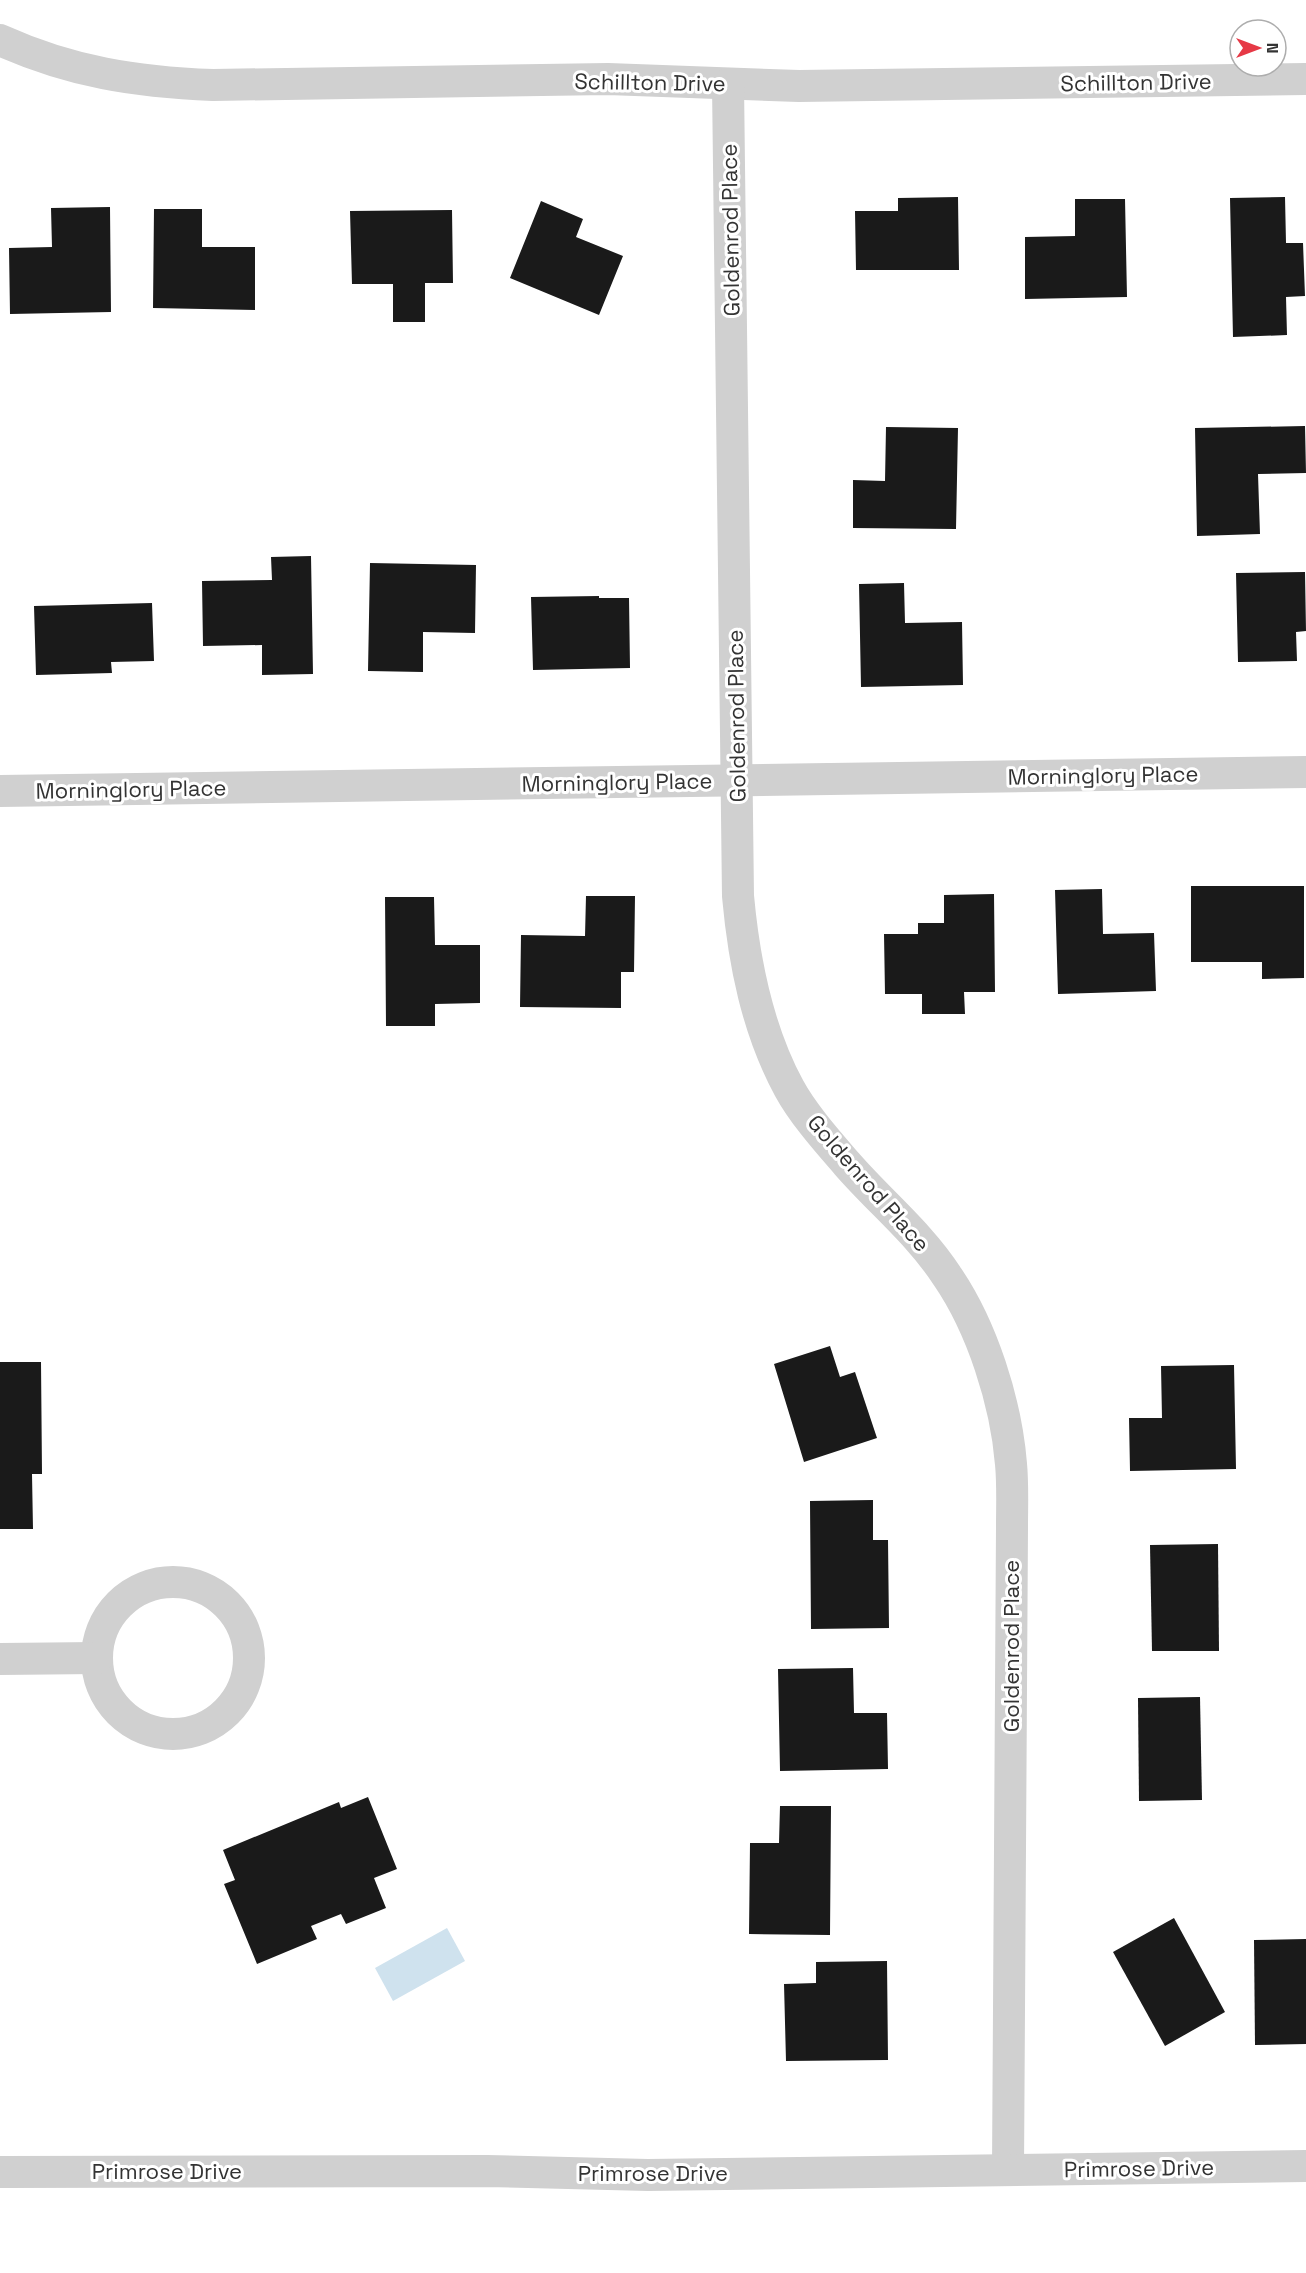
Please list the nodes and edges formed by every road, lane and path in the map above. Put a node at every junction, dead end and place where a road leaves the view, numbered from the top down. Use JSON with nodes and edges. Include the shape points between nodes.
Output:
{"nodes":[{"id":1,"x":0,"y":40,"type":"edge"},
{"id":2,"x":1306,"y":79,"type":"edge"},
{"id":3,"x":728,"y":84,"type":"junction"},
{"id":4,"x":1306,"y":772,"type":"edge"},
{"id":5,"x":737,"y":781,"type":"junction"},
{"id":6,"x":0,"y":791,"type":"edge"},
{"id":7,"x":97,"y":1658,"type":"junction"},
{"id":8,"x":0,"y":1659,"type":"edge"},
{"id":9,"x":1306,"y":2166,"type":"edge"},
{"id":10,"x":1008,"y":2170,"type":"junction"},
{"id":11,"x":0,"y":2172,"type":"edge"}],
"edges":[{"from":1,"to":3,"type":"street","name":"Schillton Drive","via":[[55,62],[159,83],[608,79]]},
{"from":2,"to":3,"type":"street","name":"Schillton Drive"},
{"from":3,"to":5,"type":"street","name":"Goldenrod Place"},
{"from":4,"to":5,"type":"street","name":"Morninglory Place"},
{"from":5,"to":6,"type":"street","name":"Morninglory Place"},
{"from":5,"to":10,"type":"street","name":"Goldenrod Place","via":[[742,940],[765,1033],[790,1089],[819,1129],[926,1246],[948,1277],[984,1348],[1000,1404],[1011,1463],[1012,1506]]},
{"from":7,"to":7,"type":"street","via":[[102,1688],[128,1721],[147,1730],[184,1734],[205,1728],[232,1707],[242,1690],[249,1654],[235,1615],[217,1597],[201,1587],[167,1582],[148,1586],[119,1604],[101,1633]]},
{"from":7,"to":8,"type":"street"},
{"from":9,"to":10,"type":"street","name":"Primrose Drive"},
{"from":10,"to":11,"type":"street","name":"Primrose Drive","via":[[648,2175],[487,2171]]}]}
